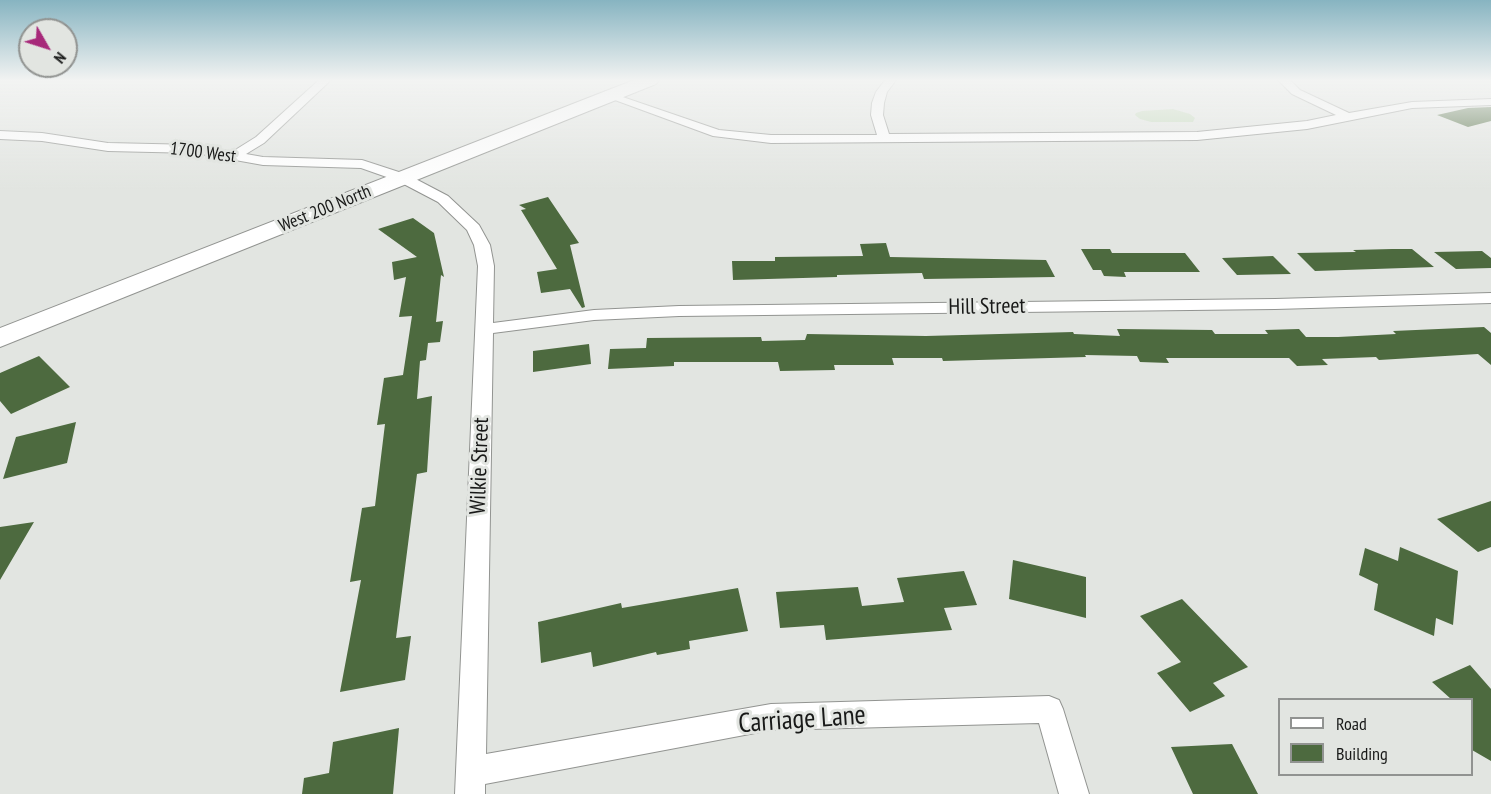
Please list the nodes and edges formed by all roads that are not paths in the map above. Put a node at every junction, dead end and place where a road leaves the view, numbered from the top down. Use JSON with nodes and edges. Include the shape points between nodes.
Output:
{"nodes":[{"id":1,"x":285,"y":117,"type":"edge"},
{"id":2,"x":557,"y":117,"type":"edge"},
{"id":3,"x":671,"y":117,"type":"edge"},
{"id":4,"x":877,"y":117,"type":"edge"},
{"id":5,"x":1340,"y":117,"type":"edge"},
{"id":6,"x":0,"y":135,"type":"edge"},
{"id":7,"x":884,"y":138,"type":"junction"},
{"id":8,"x":234,"y":156,"type":"junction"},
{"id":9,"x":403,"y":178,"type":"junction"},
{"id":10,"x":1491,"y":298,"type":"edge"},
{"id":11,"x":484,"y":329,"type":"junction"},
{"id":12,"x":0,"y":338,"type":"edge"},
{"id":13,"x":470,"y":783,"type":"edge"},
{"id":14,"x":1074,"y":794,"type":"edge"}],
"edges":[{"from":1,"to":8,"type":"street"},
{"from":2,"to":9,"type":"main road","name":"West 200 North"},
{"from":3,"to":7,"type":"street","via":[[734,136]]},
{"from":4,"to":7,"type":"street"},
{"from":5,"to":7,"type":"street","via":[[1267,130],[1197,136]]},
{"from":6,"to":8,"type":"street","name":"1700 West","via":[[108,147],[196,149]]},
{"from":8,"to":9,"type":"street","name":"1700 West","via":[[263,161],[362,164]]},
{"from":9,"to":11,"type":"street","name":"Wilkie Street","via":[[442,199],[474,228],[486,266]]},
{"from":9,"to":12,"type":"main road","name":"West 200 North"},
{"from":10,"to":11,"type":"street","name":"Hill Street","via":[[679,311],[594,315]]},
{"from":11,"to":13,"type":"street","name":"Wilkie Street"},
{"from":13,"to":14,"type":"street","name":"Carriage Lane","via":[[771,717],[1049,709]]}]}
